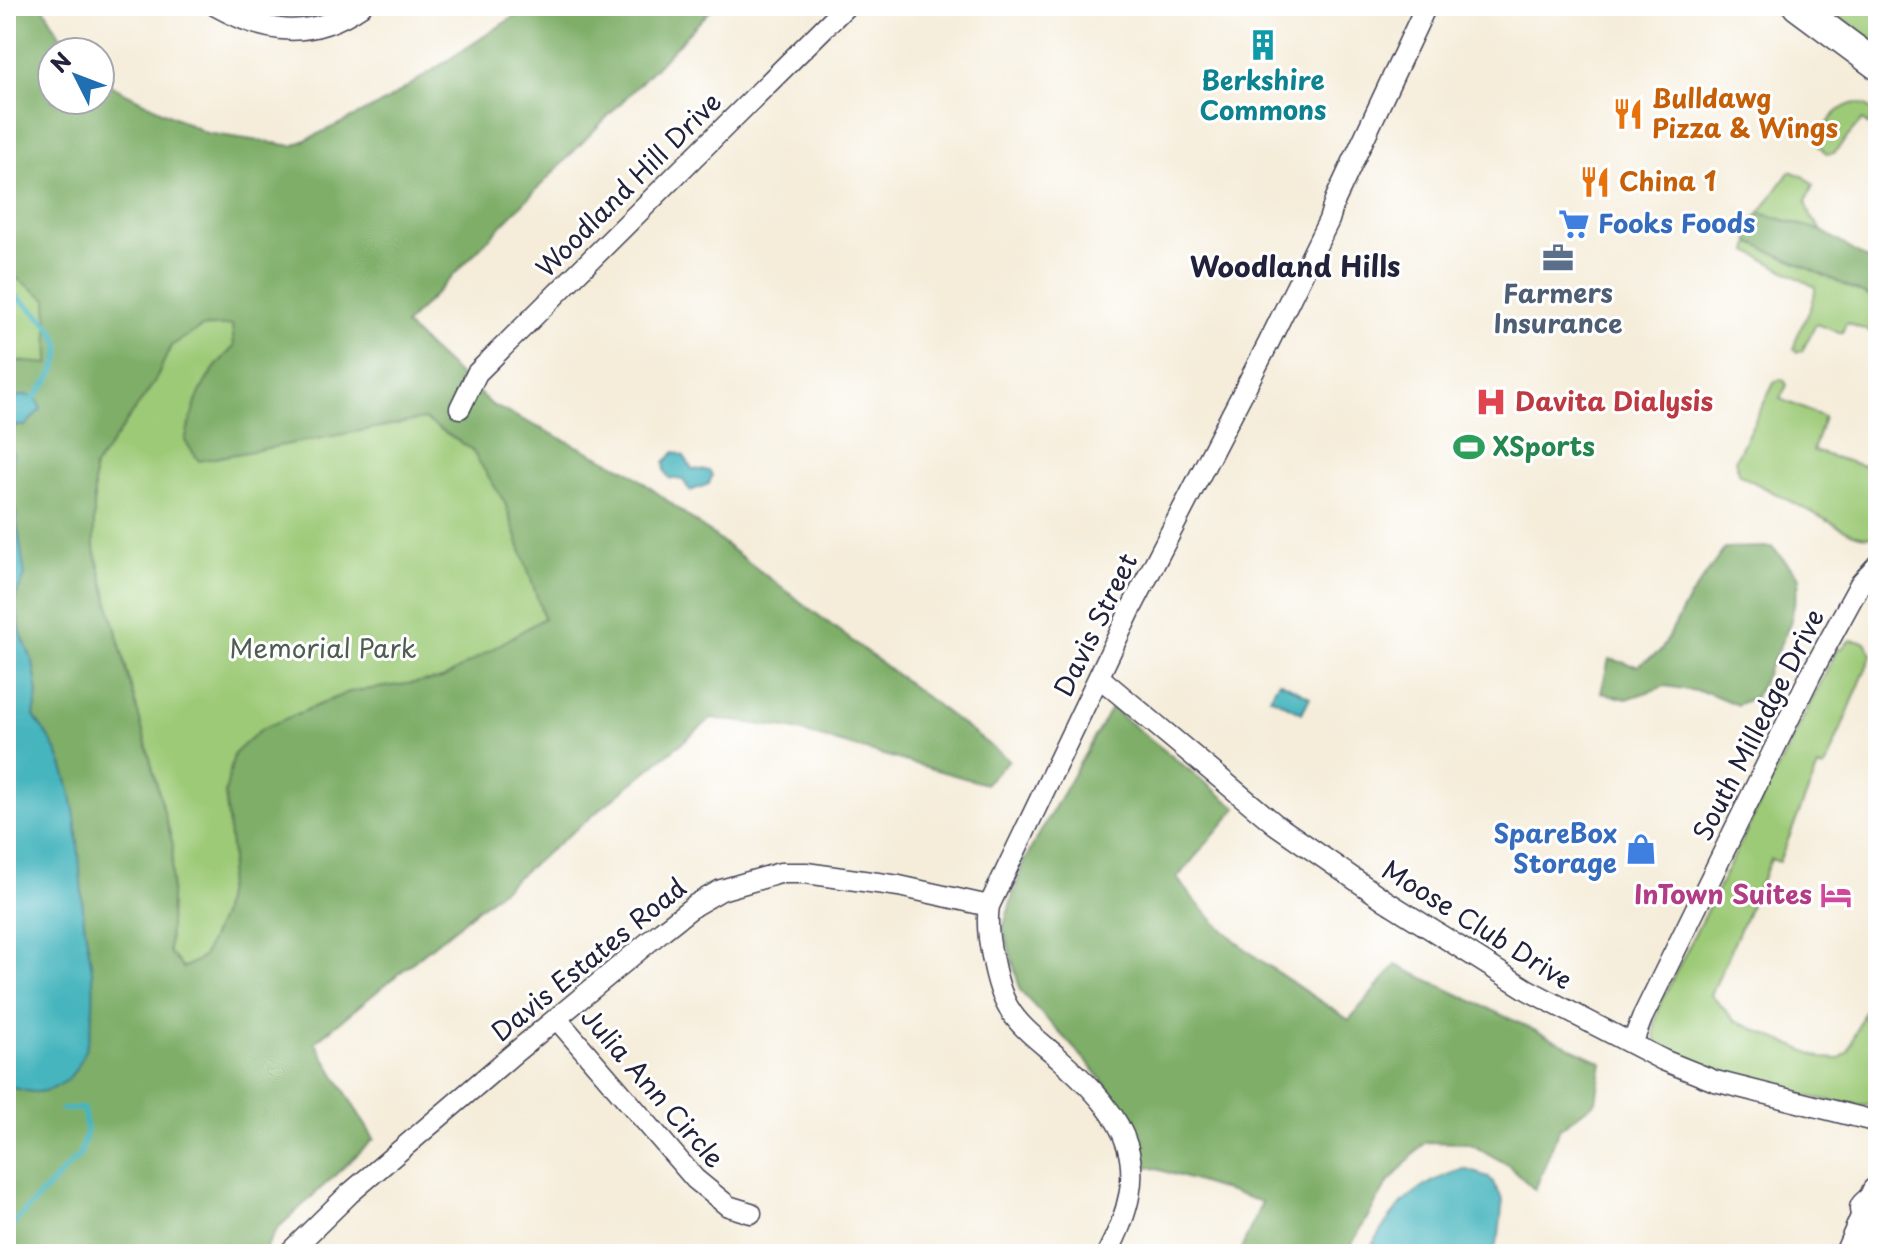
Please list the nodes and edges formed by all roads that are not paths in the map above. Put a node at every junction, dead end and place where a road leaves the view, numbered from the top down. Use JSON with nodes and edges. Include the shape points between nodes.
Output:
{"nodes":[{"id":1,"x":216,"y":6,"type":"edge"},
{"id":2,"x":361,"y":6,"type":"edge"},
{"id":3,"x":846,"y":6,"type":"edge"},
{"id":4,"x":1426,"y":6,"type":"edge"},
{"id":5,"x":1797,"y":6,"type":"edge"},
{"id":6,"x":1878,"y":66,"type":"edge"},
{"id":7,"x":460,"y":408,"type":"dead end"},
{"id":8,"x":1878,"y":564,"type":"edge"},
{"id":9,"x":1099,"y":677,"type":"junction"},
{"id":10,"x":989,"y":906,"type":"junction"},
{"id":11,"x":557,"y":1019,"type":"junction"},
{"id":12,"x":1632,"y":1044,"type":"junction"},
{"id":13,"x":1878,"y":1122,"type":"edge"},
{"id":14,"x":1875,"y":1198,"type":"edge"},
{"id":15,"x":751,"y":1213,"type":"dead end"},
{"id":16,"x":288,"y":1254,"type":"edge"},
{"id":17,"x":1107,"y":1254,"type":"edge"},
{"id":18,"x":1849,"y":1254,"type":"edge"}],
"edges":[{"from":1,"to":2,"type":"street","via":[[240,19],[286,31],[314,30]]},
{"from":3,"to":7,"type":"street","name":"Woodland Hill Drive","via":[[477,373]]},
{"from":4,"to":9,"type":"street","name":"Davis Street","via":[[1329,220]]},
{"from":5,"to":6,"type":"main road"},
{"from":8,"to":12,"type":"street","name":"South Milledge Drive","via":[[1860,584],[1811,674]]},
{"from":9,"to":10,"type":"street","name":"Davis Street"},
{"from":9,"to":12,"type":"street","name":"Moose Club Drive","via":[[1275,824],[1386,901],[1528,990]]},
{"from":10,"to":11,"type":"street","name":"Davis Estates Road","via":[[850,878],[793,873],[755,879],[695,905]]},
{"from":10,"to":17,"type":"street","name":"Davis Street","via":[[989,940],[1008,1007],[1025,1029],[1090,1086],[1122,1131],[1132,1184]]},
{"from":11,"to":15,"type":"street","name":"Julia Ann Circle","via":[[695,1179],[728,1206]]},
{"from":11,"to":16,"type":"street","name":"Davis Estates Road","via":[[318,1221]]},
{"from":12,"to":13,"type":"street","name":"Moose Club Drive","via":[[1715,1081]]},
{"from":14,"to":18,"type":"main road"}]}
